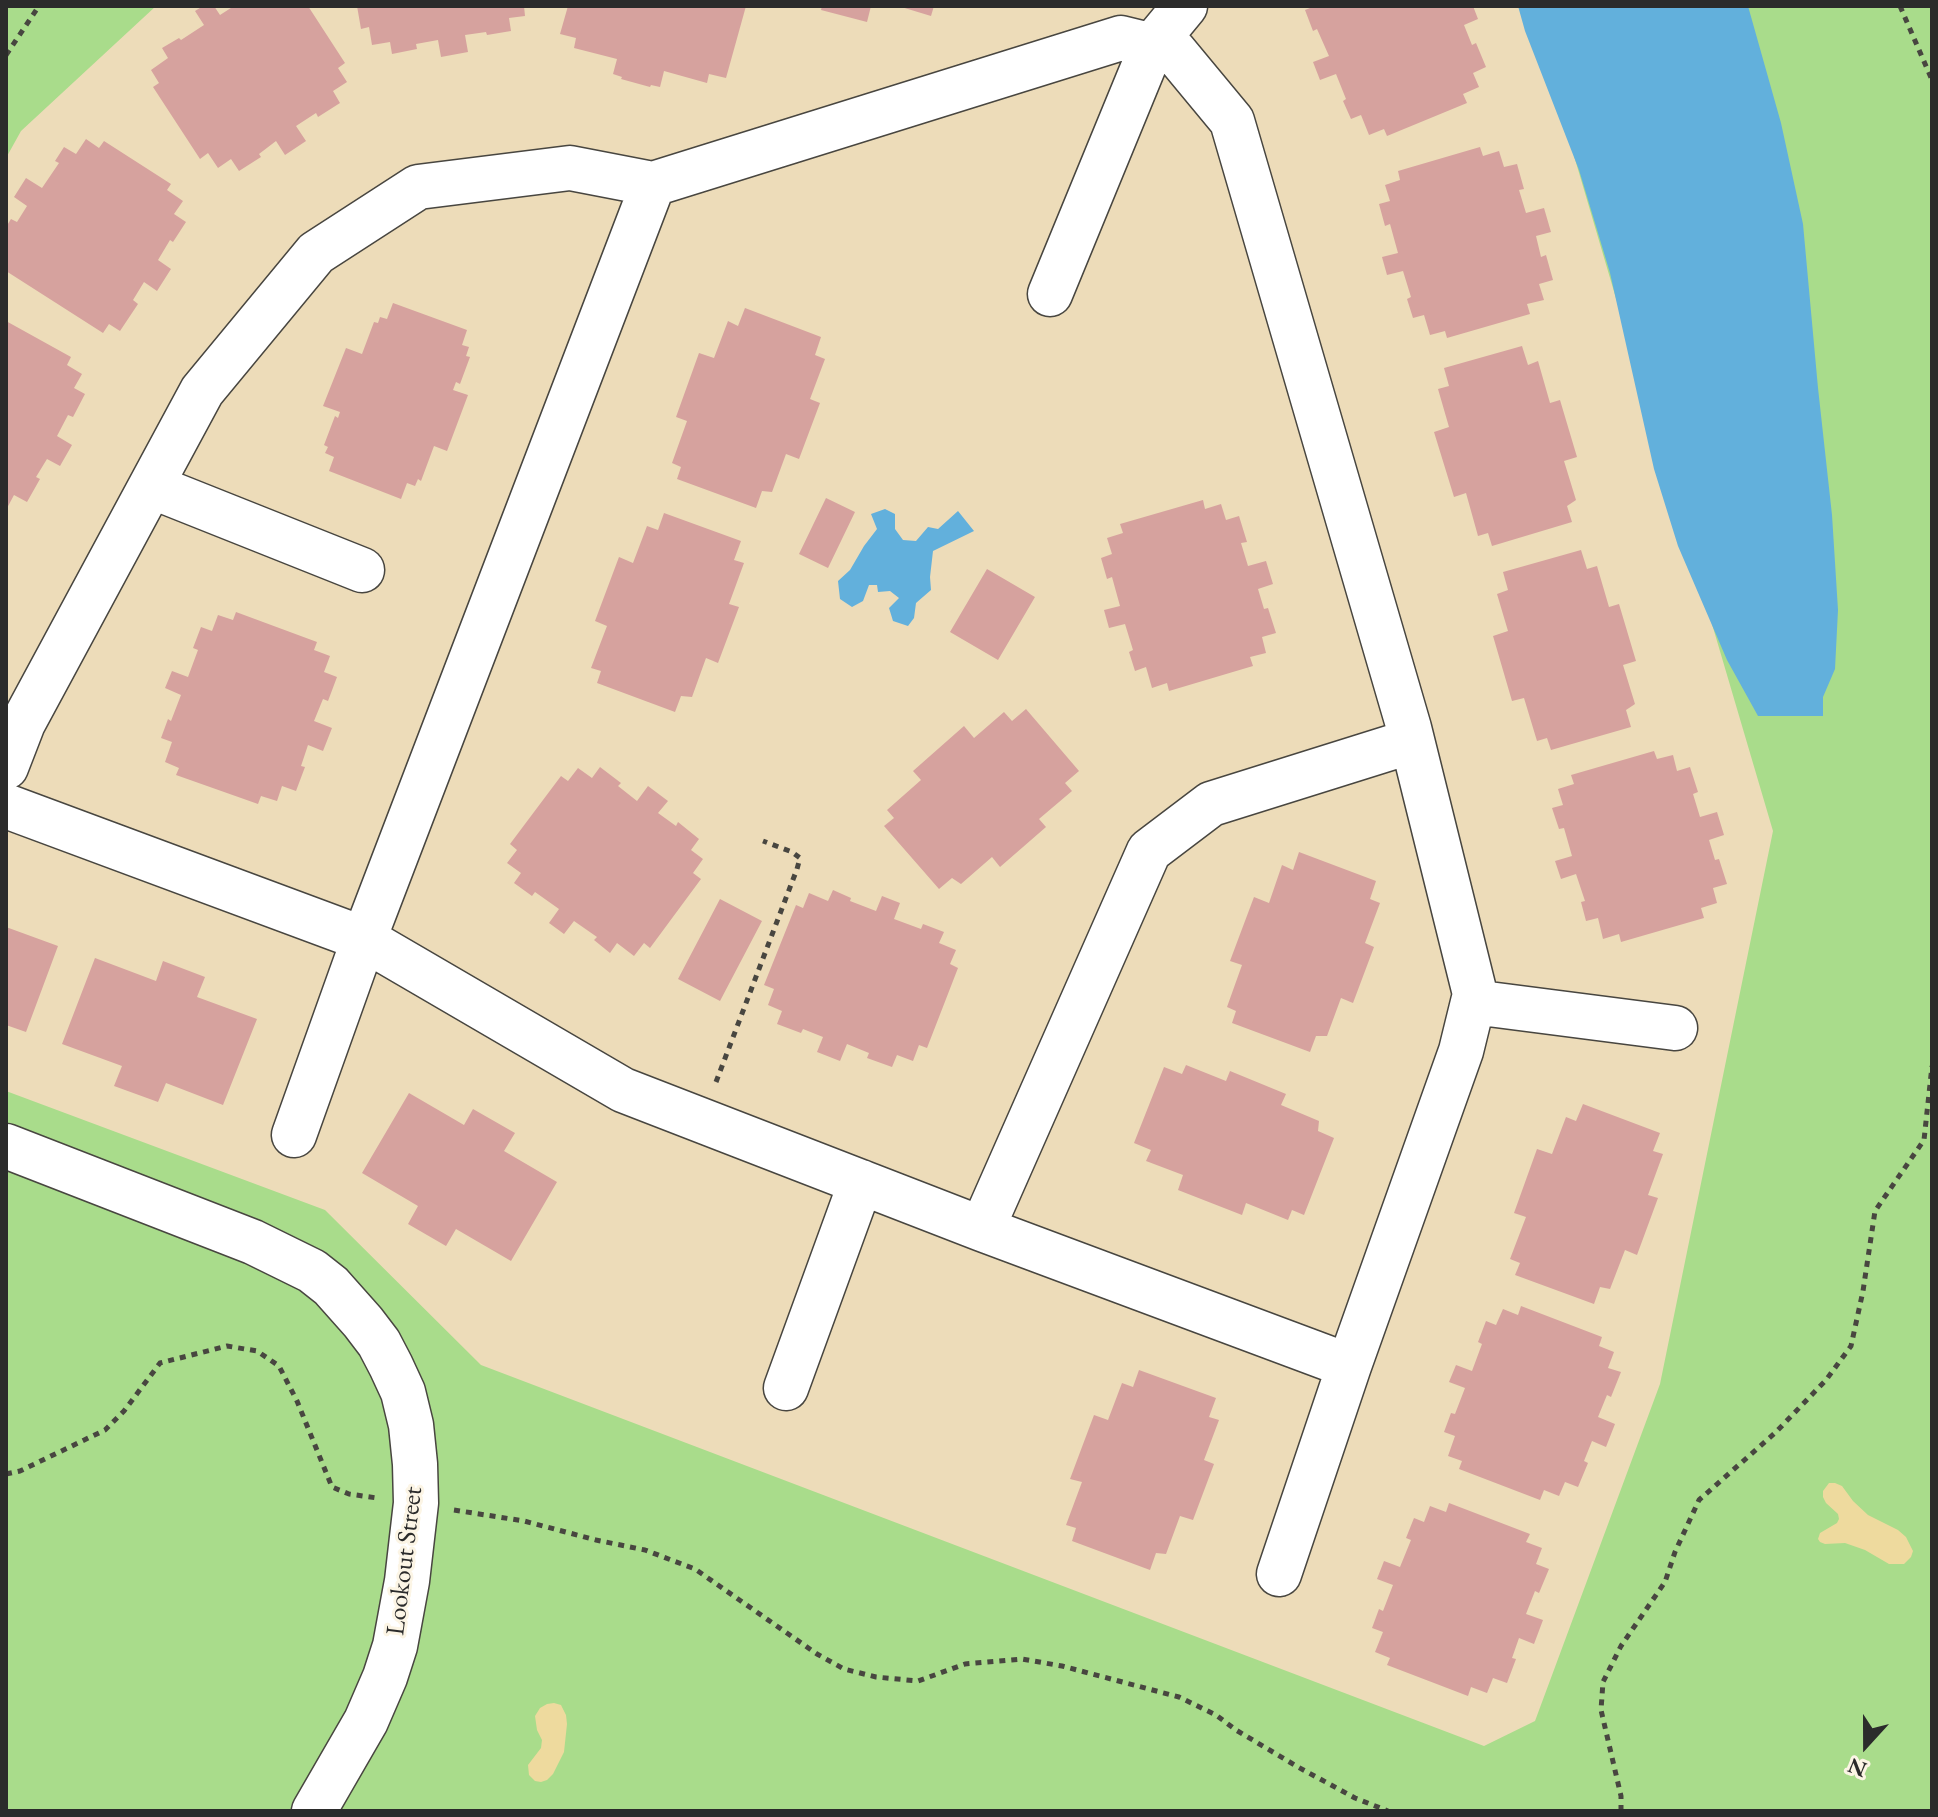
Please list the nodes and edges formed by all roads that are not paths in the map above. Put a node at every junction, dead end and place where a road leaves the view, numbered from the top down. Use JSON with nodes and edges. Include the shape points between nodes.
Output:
{"nodes":[{"id":1,"x":1185,"y":6,"type":"edge"},
{"id":2,"x":1152,"y":46,"type":"junction"},
{"id":3,"x":653,"y":184,"type":"junction"},
{"id":4,"x":1050,"y":294,"type":"dead end"},
{"id":5,"x":151,"y":486,"type":"junction"},
{"id":6,"x":362,"y":570,"type":"dead end"},
{"id":7,"x":1412,"y":741,"type":"junction"},
{"id":8,"x":6,"y":767,"type":"edge"},
{"id":9,"x":6,"y":806,"type":"edge"},
{"id":10,"x":364,"y":939,"type":"junction"},
{"id":11,"x":1473,"y":1002,"type":"junction"},
{"id":12,"x":1675,"y":1028,"type":"dead end"},
{"id":13,"x":294,"y":1135,"type":"dead end"},
{"id":14,"x":6,"y":1146,"type":"edge"},
{"id":15,"x":861,"y":1182,"type":"junction"},
{"id":16,"x":982,"y":1229,"type":"junction"},
{"id":17,"x":1349,"y":1366,"type":"junction"},
{"id":18,"x":786,"y":1388,"type":"dead end"},
{"id":19,"x":1279,"y":1574,"type":"dead end"},
{"id":20,"x":314,"y":1811,"type":"edge"}],
"edges":[{"from":1,"to":2,"type":"street"},
{"from":2,"to":3,"type":"street","via":[[1121,38]]},
{"from":2,"to":4,"type":"street"},
{"from":2,"to":7,"type":"street","via":[[1174,51],[1232,121]]},
{"from":3,"to":5,"type":"street","via":[[570,168],[418,187],[316,253],[202,391]]},
{"from":3,"to":10,"type":"street"},
{"from":5,"to":6,"type":"street"},
{"from":5,"to":8,"type":"street","via":[[23,723]]},
{"from":7,"to":11,"type":"street"},
{"from":7,"to":16,"type":"street","via":[[1211,804],[1149,851]]},
{"from":9,"to":10,"type":"street"},
{"from":10,"to":13,"type":"street"},
{"from":10,"to":15,"type":"street","via":[[623,1090]]},
{"from":11,"to":12,"type":"street"},
{"from":11,"to":17,"type":"street","via":[[1461,1051]]},
{"from":14,"to":20,"type":"street","name":"Lookout Street","via":[[253,1242],[312,1271],[379,1343],[403,1392],[411,1425],[416,1503],[395,1646],[359,1734]]},
{"from":15,"to":16,"type":"street"},
{"from":15,"to":18,"type":"street"},
{"from":16,"to":17,"type":"street"},
{"from":17,"to":19,"type":"street"}]}
